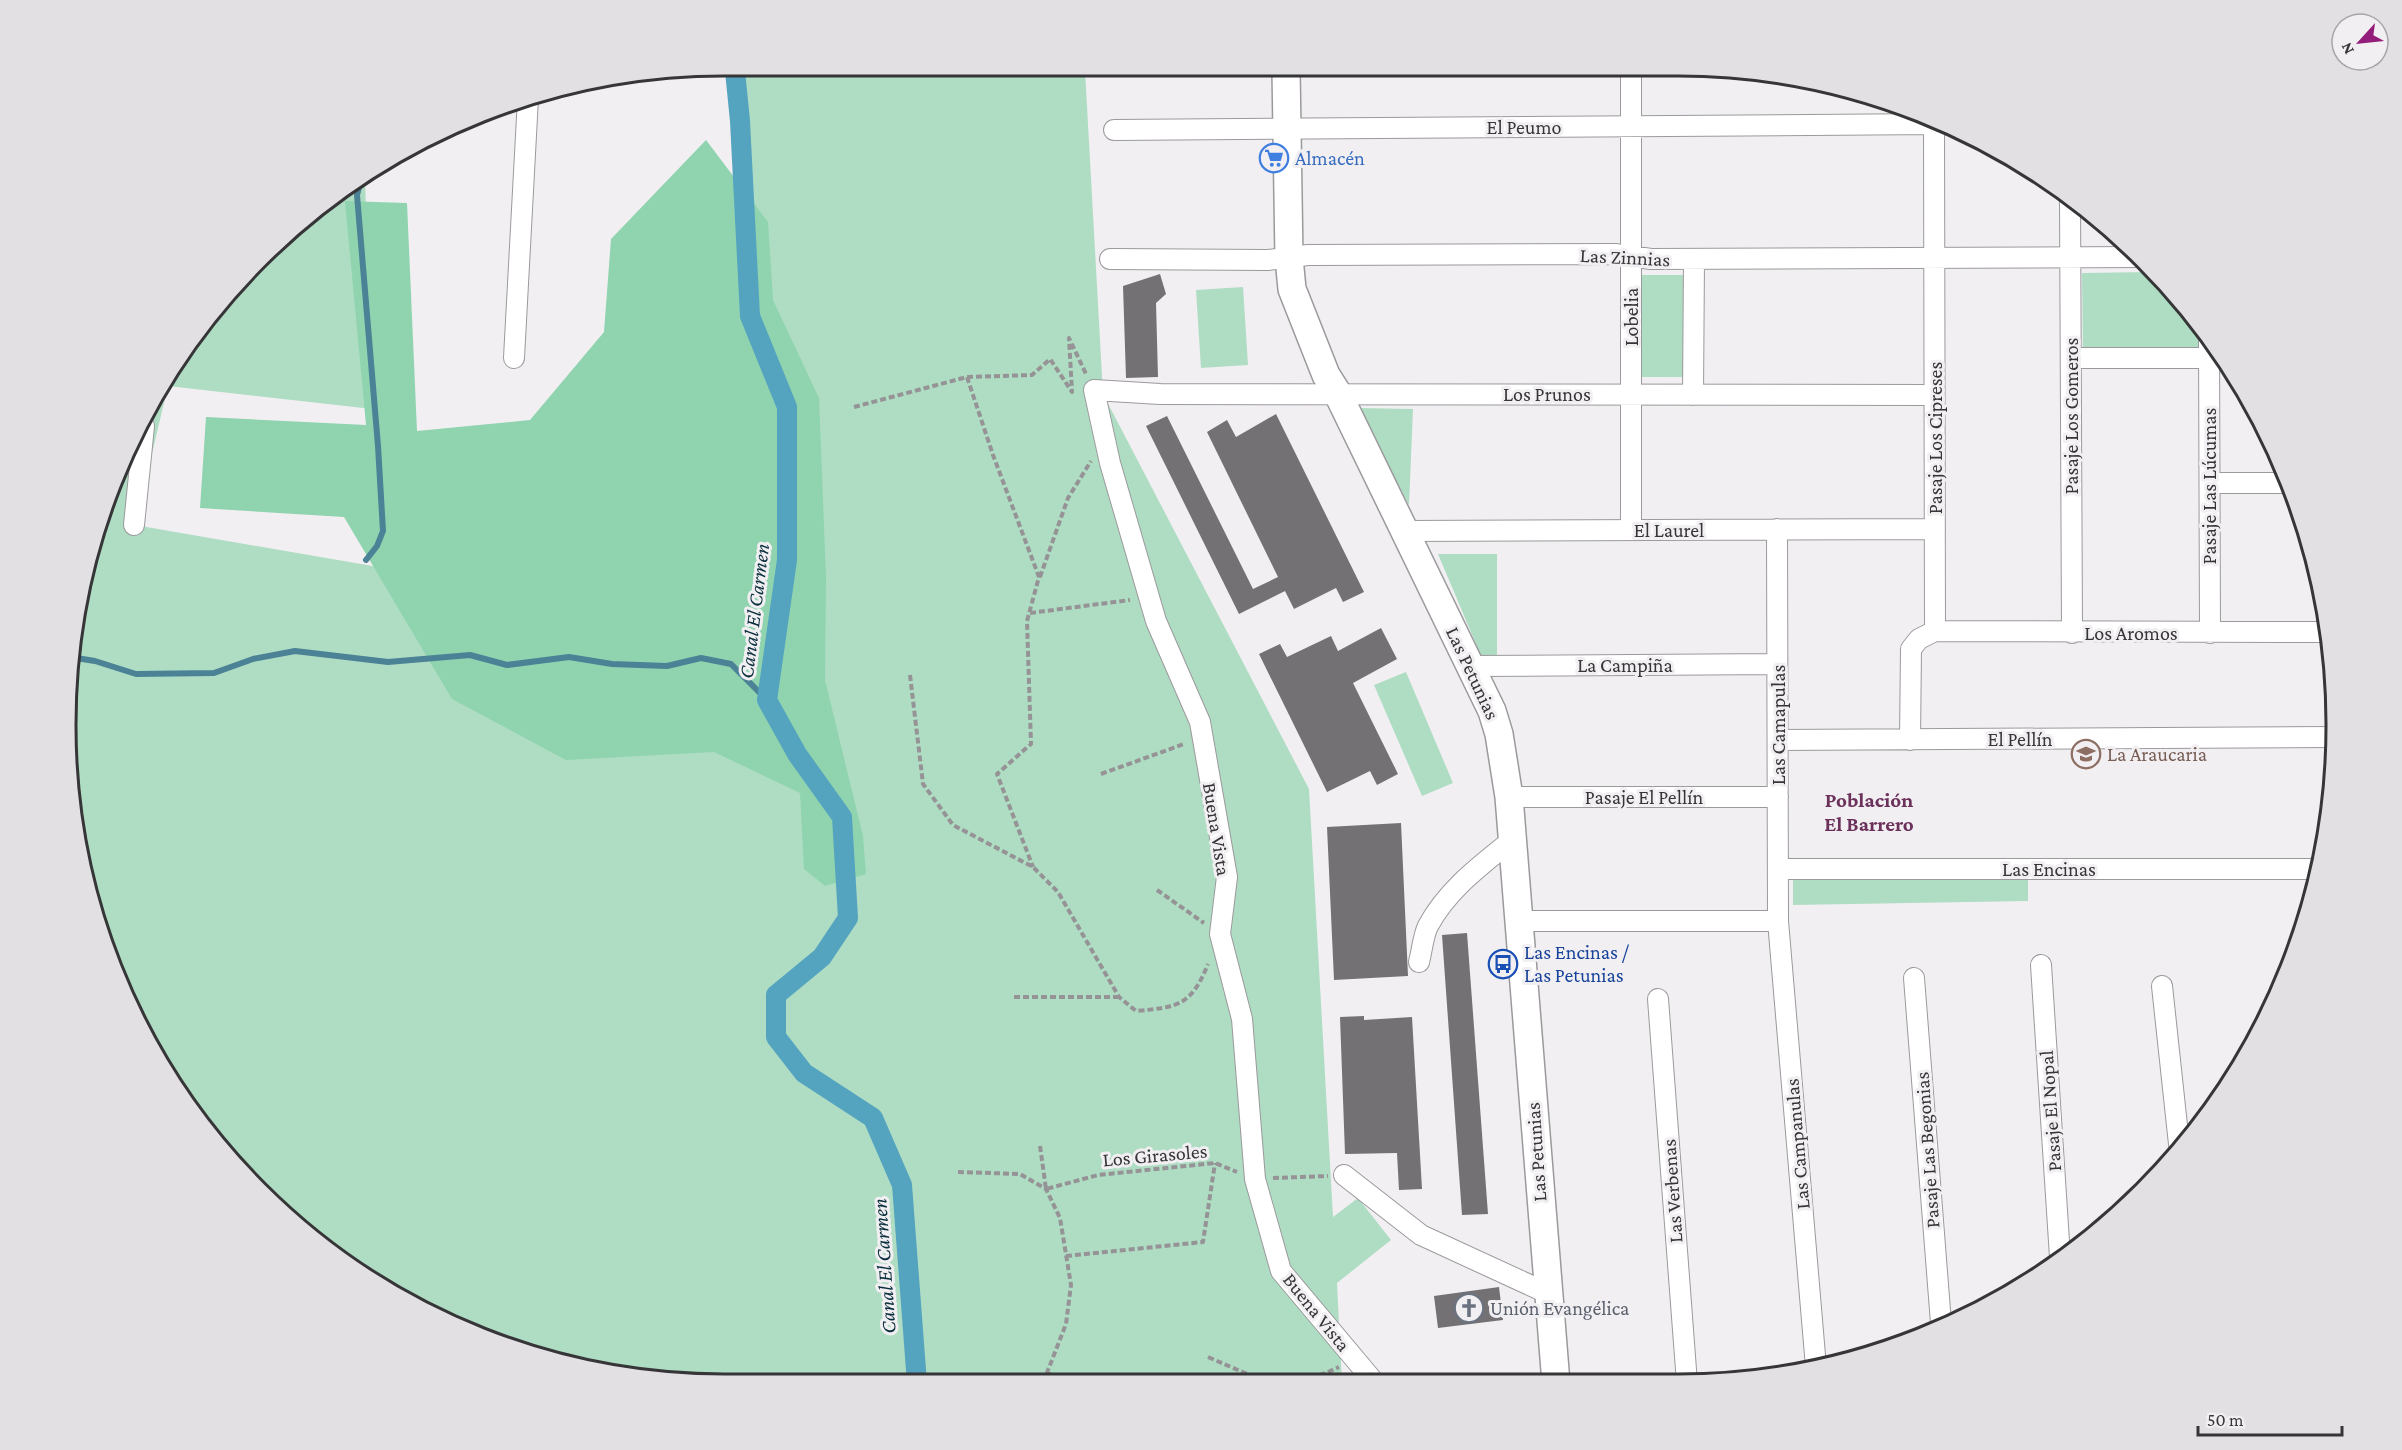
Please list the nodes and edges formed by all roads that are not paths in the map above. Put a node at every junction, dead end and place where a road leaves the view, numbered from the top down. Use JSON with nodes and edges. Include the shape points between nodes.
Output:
{"nodes":[{"id":1,"x":1286,"y":76,"type":"edge"},
{"id":2,"x":1631,"y":76,"type":"edge"},
{"id":3,"x":527,"y":108,"type":"edge"},
{"id":4,"x":1920,"y":124,"type":"edge"},
{"id":5,"x":1631,"y":126,"type":"junction"},
{"id":6,"x":1287,"y":129,"type":"junction"},
{"id":7,"x":1114,"y":130,"type":"dead end"},
{"id":8,"x":1934,"y":130,"type":"edge"},
{"id":9,"x":2070,"y":210,"type":"edge"},
{"id":10,"x":1631,"y":256,"type":"junction"},
{"id":11,"x":2070,"y":257,"type":"junction"},
{"id":12,"x":2126,"y":257,"type":"edge"},
{"id":13,"x":1289,"y":258,"type":"junction"},
{"id":14,"x":1934,"y":258,"type":"junction"},
{"id":15,"x":1110,"y":259,"type":"dead end"},
{"id":16,"x":1694,"y":259,"type":"junction"},
{"id":17,"x":2206,"y":351,"type":"edge"},
{"id":18,"x":514,"y":357,"type":"dead end"},
{"id":19,"x":2071,"y":358,"type":"junction"},
{"id":20,"x":2214,"y":362,"type":"edge"},
{"id":21,"x":1160,"y":394,"type":"joint"},
{"id":22,"x":1338,"y":394,"type":"junction"},
{"id":23,"x":1631,"y":394,"type":"junction"},
{"id":24,"x":1693,"y":395,"type":"junction"},
{"id":25,"x":1934,"y":395,"type":"junction"},
{"id":26,"x":143,"y":439,"type":"edge"},
{"id":27,"x":2210,"y":483,"type":"junction"},
{"id":28,"x":2278,"y":483,"type":"edge"},
{"id":29,"x":134,"y":525,"type":"dead end"},
{"id":30,"x":1777,"y":529,"type":"junction"},
{"id":31,"x":1935,"y":529,"type":"junction"},
{"id":32,"x":1631,"y":530,"type":"junction"},
{"id":33,"x":1404,"y":531,"type":"junction"},
{"id":34,"x":1935,"y":632,"type":"junction"},
{"id":35,"x":2319,"y":632,"type":"edge"},
{"id":36,"x":2072,"y":633,"type":"junction"},
{"id":37,"x":2210,"y":633,"type":"junction"},
{"id":38,"x":1777,"y":664,"type":"junction"},
{"id":39,"x":1472,"y":666,"type":"junction"},
{"id":40,"x":2325,"y":737,"type":"edge"},
{"id":41,"x":1778,"y":740,"type":"junction"},
{"id":42,"x":1910,"y":740,"type":"junction"},
{"id":43,"x":1509,"y":797,"type":"junction"},
{"id":44,"x":1778,"y":798,"type":"junction"},
{"id":45,"x":1512,"y":840,"type":"junction"},
{"id":46,"x":1778,"y":869,"type":"junction"},
{"id":47,"x":2309,"y":869,"type":"edge"},
{"id":48,"x":1518,"y":921,"type":"junction"},
{"id":49,"x":1778,"y":921,"type":"junction"},
{"id":50,"x":1419,"y":962,"type":"dead end"},
{"id":51,"x":2041,"y":965,"type":"dead end"},
{"id":52,"x":1914,"y":978,"type":"dead end"},
{"id":53,"x":2162,"y":986,"type":"dead end"},
{"id":54,"x":1658,"y":999,"type":"dead end"},
{"id":55,"x":2178,"y":1136,"type":"edge"},
{"id":56,"x":1344,"y":1175,"type":"road end"},
{"id":57,"x":2059,"y":1248,"type":"edge"},
{"id":58,"x":1547,"y":1293,"type":"junction"},
{"id":59,"x":1941,"y":1317,"type":"edge"},
{"id":60,"x":1815,"y":1358,"type":"edge"},
{"id":61,"x":1368,"y":1374,"type":"edge"},
{"id":62,"x":1555,"y":1374,"type":"edge"},
{"id":63,"x":1686,"y":1374,"type":"edge"}],
"edges":[{"from":1,"to":6,"type":"street","name":"Las Petunias"},
{"from":2,"to":5,"type":"street","name":"Lobelia"},
{"from":3,"to":18,"type":"street"},
{"from":4,"to":5,"type":"street","name":"El Peumo"},
{"from":5,"to":6,"type":"street","name":"El Peumo"},
{"from":5,"to":10,"type":"street","name":"Lobelia"},
{"from":6,"to":7,"type":"street","name":"El Peumo"},
{"from":6,"to":13,"type":"street","name":"Las Petunias"},
{"from":8,"to":14,"type":"street","name":"Pasaje Los Cipreses"},
{"from":9,"to":11,"type":"street","name":"Pasaje Los Gomeros"},
{"from":10,"to":13,"type":"street","name":"Las Zinnias"},
{"from":10,"to":16,"type":"street","name":"Las Zinnias","via":[[1651,260]]},
{"from":10,"to":23,"type":"street","name":"Lobelia"},
{"from":11,"to":12,"type":"street","name":"Las Zinnias"},
{"from":11,"to":14,"type":"street","name":"Las Zinnias"},
{"from":11,"to":19,"type":"street","name":"Pasaje Los Gomeros"},
{"from":13,"to":15,"type":"street","name":"Las Zinnias"},
{"from":13,"to":22,"type":"street","name":"Las Petunias","via":[[1298,306],[1326,375]]},
{"from":14,"to":16,"type":"street","name":"Las Zinnias"},
{"from":14,"to":25,"type":"street","name":"Pasaje Los Cipreses"},
{"from":16,"to":24,"type":"street"},
{"from":17,"to":19,"type":"street"},
{"from":19,"to":36,"type":"street","name":"Pasaje Los Gomeros"},
{"from":20,"to":27,"type":"street","name":"Pasaje Las Lúcumas"},
{"from":21,"to":22,"type":"street","name":"Los Prunos"},
{"from":21,"to":61,"type":"street","name":"Buena Vista","via":[[1094,390],[1104,440],[1156,621],[1200,722],[1227,877],[1220,934],[1242,1019],[1255,1179],[1281,1271]]},
{"from":22,"to":23,"type":"street","name":"Los Prunos"},
{"from":22,"to":33,"type":"street","name":"Las Petunias"},
{"from":23,"to":24,"type":"street","name":"Los Prunos"},
{"from":23,"to":32,"type":"street","name":"Lobelia"},
{"from":24,"to":25,"type":"street","name":"Los Prunos"},
{"from":25,"to":31,"type":"street","name":"Pasaje Los Cipreses"},
{"from":26,"to":29,"type":"street"},
{"from":27,"to":28,"type":"street"},
{"from":27,"to":37,"type":"street","name":"Pasaje Las Lúcumas"},
{"from":30,"to":31,"type":"street","name":"El Laurel"},
{"from":30,"to":32,"type":"street","name":"El Laurel"},
{"from":30,"to":38,"type":"street","name":"Las Camapulas"},
{"from":31,"to":34,"type":"street","name":"Pasaje Los Cipreses"},
{"from":32,"to":33,"type":"street","name":"El Laurel"},
{"from":33,"to":39,"type":"street","name":"Las Petunias"},
{"from":34,"to":36,"type":"street","name":"Los Aromos"},
{"from":34,"to":42,"type":"street","via":[[1919,639],[1911,649]]},
{"from":35,"to":37,"type":"street","name":"Los Aromos"},
{"from":36,"to":37,"type":"street","name":"Los Aromos"},
{"from":38,"to":39,"type":"street","name":"La Campiña"},
{"from":38,"to":41,"type":"street","name":"Las Camapulas"},
{"from":39,"to":43,"type":"street","name":"Las Petunias","via":[[1497,726]]},
{"from":40,"to":42,"type":"street","name":"El Pellín"},
{"from":41,"to":42,"type":"street","name":"El Pellín"},
{"from":41,"to":44,"type":"street","name":"Las Camapulas"},
{"from":43,"to":44,"type":"street","name":"Pasaje El Pellín"},
{"from":43,"to":45,"type":"street","name":"Las Petunias"},
{"from":44,"to":46,"type":"street","name":"Las Camapulas"},
{"from":45,"to":48,"type":"street","name":"Las Petunias"},
{"from":45,"to":50,"type":"street","via":[[1468,876],[1443,904],[1427,928]]},
{"from":46,"to":47,"type":"street","name":"Las Encinas"},
{"from":46,"to":49,"type":"street","name":"Las Camapulas"},
{"from":48,"to":49,"type":"street"},
{"from":48,"to":58,"type":"street","name":"Las Petunias"},
{"from":49,"to":60,"type":"street","name":"Las Campanulas"},
{"from":51,"to":57,"type":"street","name":"Pasaje El Nopal"},
{"from":52,"to":59,"type":"street","name":"Pasaje Las Begonias"},
{"from":53,"to":55,"type":"street"},
{"from":54,"to":63,"type":"street","name":"Las Verbenas"},
{"from":56,"to":58,"type":"street","via":[[1421,1235]]},
{"from":58,"to":62,"type":"street","name":"Las Petunias"}]}
